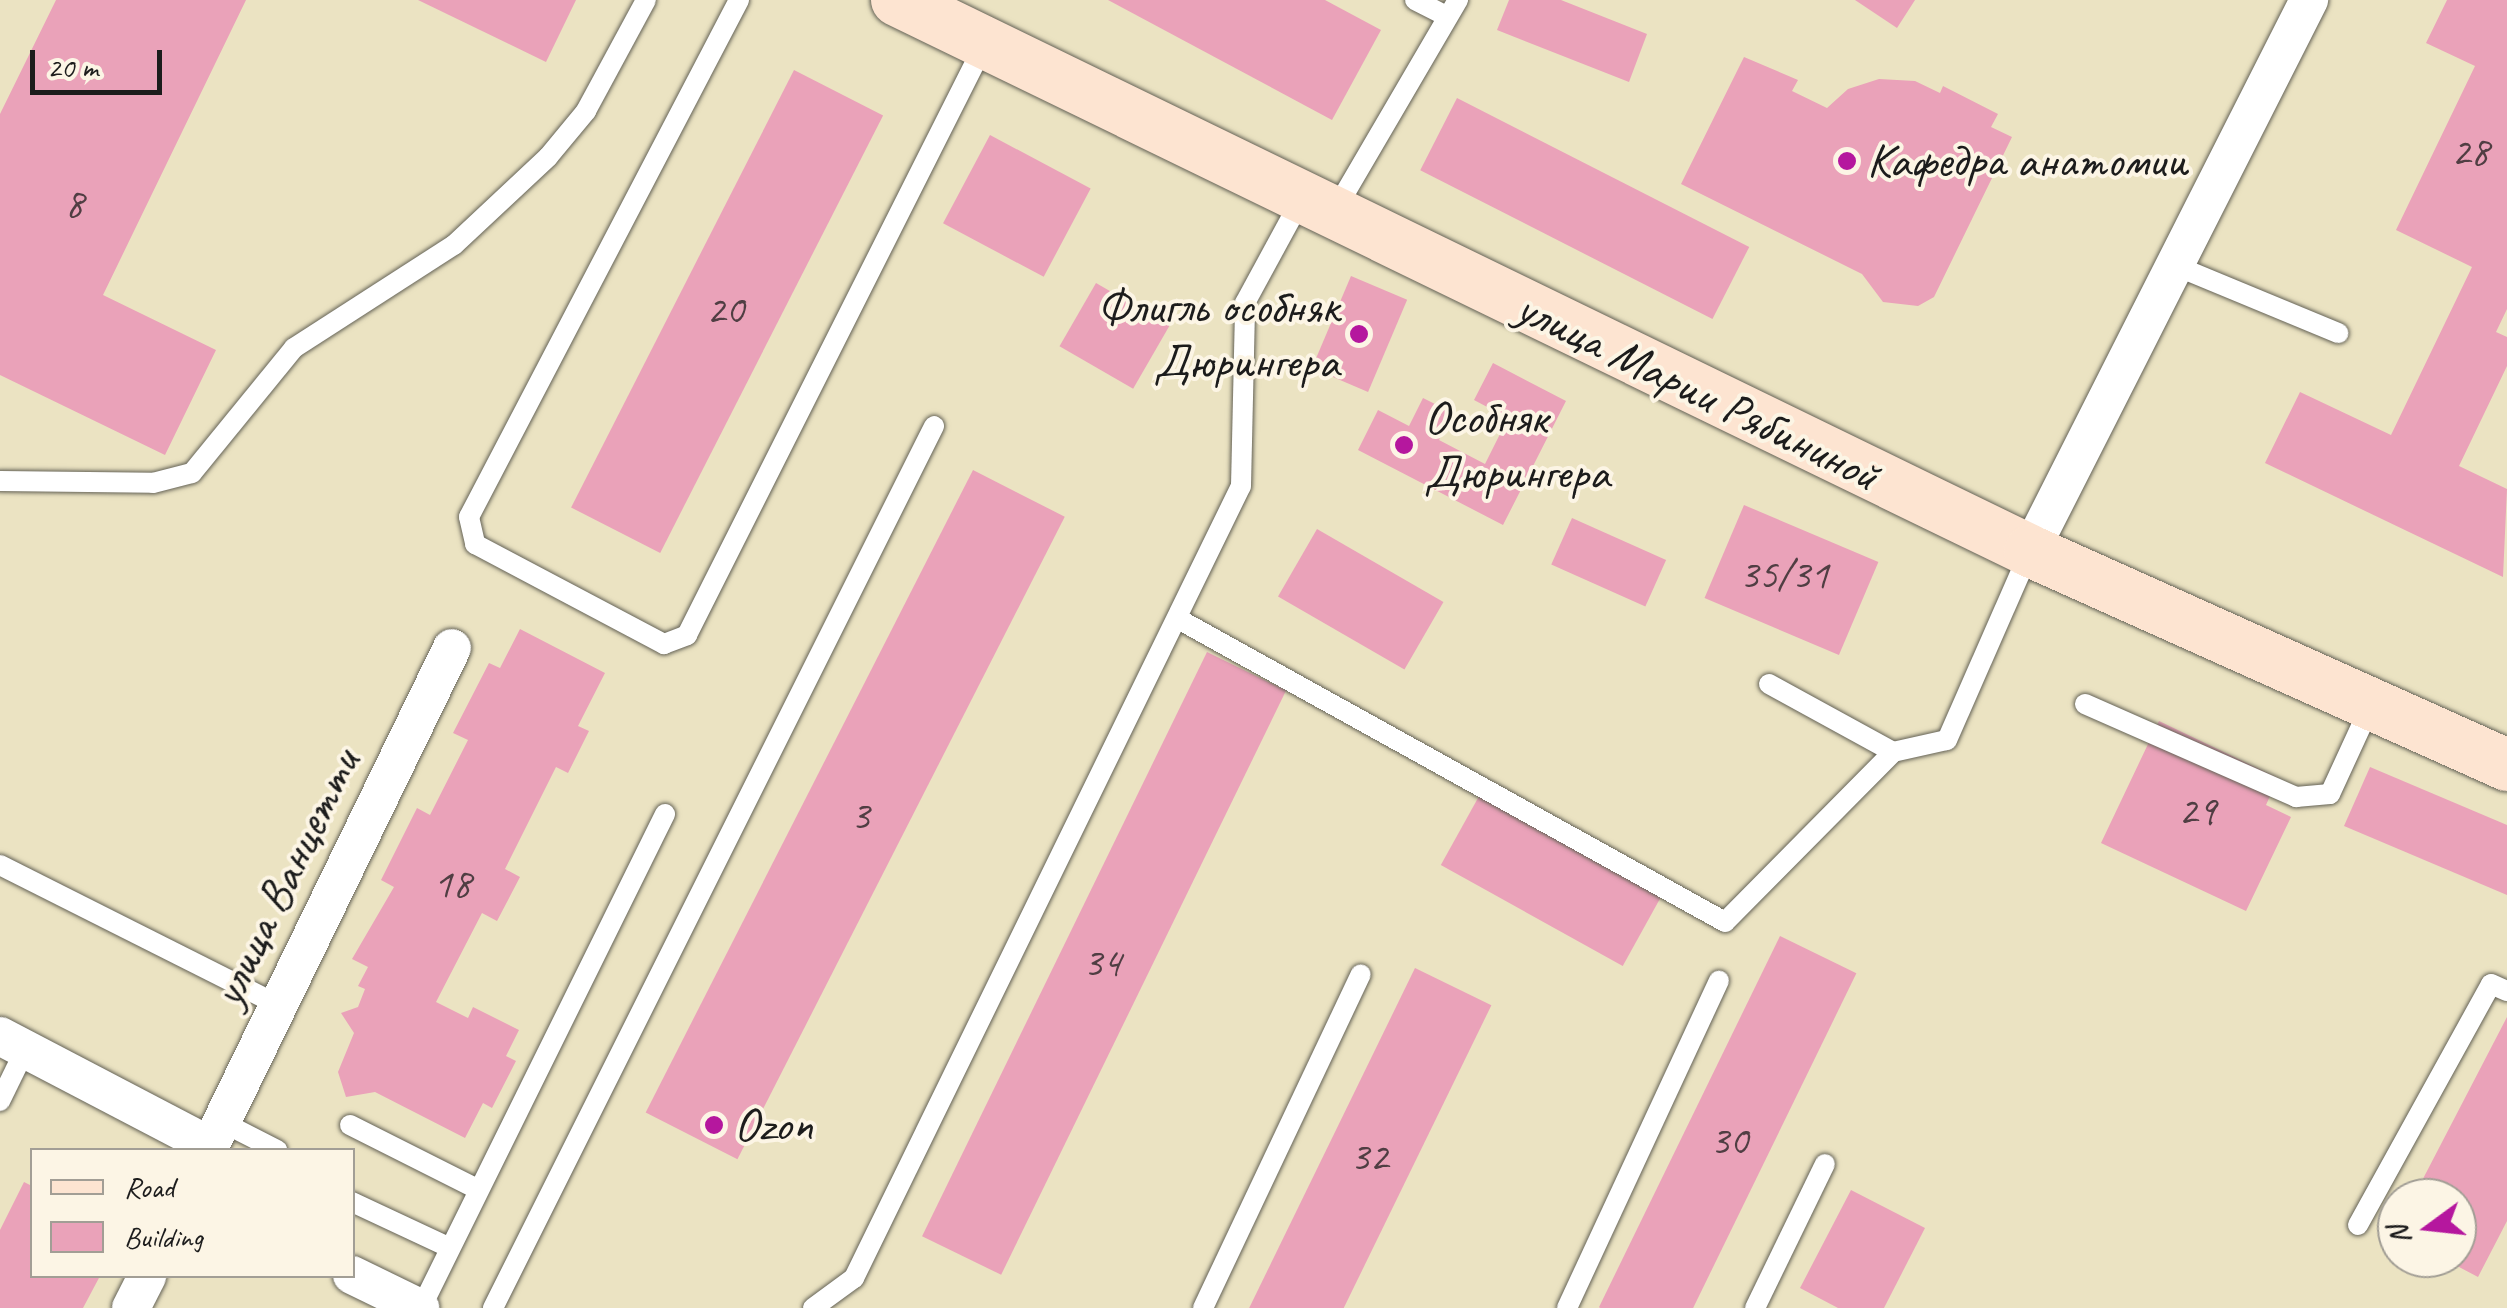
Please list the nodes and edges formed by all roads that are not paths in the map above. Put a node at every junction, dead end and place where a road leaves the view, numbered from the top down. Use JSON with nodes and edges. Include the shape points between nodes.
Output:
{"nodes":[{"id":1,"x":646,"y":0,"type":"edge"},
{"id":2,"x":739,"y":0,"type":"edge"},
{"id":3,"x":897,"y":0,"type":"edge"},
{"id":4,"x":1415,"y":0,"type":"edge"},
{"id":5,"x":2309,"y":0,"type":"edge"},
{"id":6,"x":1453,"y":8,"type":"edge"},
{"id":7,"x":985,"y":43,"type":"junction"},
{"id":8,"x":1317,"y":207,"type":"junction"},
{"id":9,"x":2174,"y":265,"type":"junction"},
{"id":10,"x":2338,"y":333,"type":"dead end"},
{"id":11,"x":934,"y":426,"type":"dead end"},
{"id":12,"x":0,"y":481,"type":"edge"},
{"id":13,"x":2030,"y":551,"type":"junction"},
{"id":14,"x":1180,"y":620,"type":"junction"},
{"id":15,"x":452,"y":648,"type":"dead end"},
{"id":16,"x":1769,"y":684,"type":"dead end"},
{"id":17,"x":2085,"y":704,"type":"dead end"},
{"id":18,"x":2371,"y":705,"type":"junction"},
{"id":19,"x":1893,"y":752,"type":"junction"},
{"id":20,"x":2507,"y":765,"type":"edge"},
{"id":21,"x":665,"y":814,"type":"dead end"},
{"id":22,"x":0,"y":865,"type":"edge"},
{"id":23,"x":1361,"y":974,"type":"dead end"},
{"id":24,"x":1718,"y":981,"type":"dead end"},
{"id":25,"x":2507,"y":991,"type":"edge"},
{"id":26,"x":278,"y":1005,"type":"junction"},
{"id":27,"x":13,"y":1043,"type":"edge"},
{"id":28,"x":0,"y":1101,"type":"edge"},
{"id":29,"x":350,"y":1125,"type":"dead end"},
{"id":30,"x":213,"y":1140,"type":"edge"},
{"id":31,"x":264,"y":1148,"type":"edge"},
{"id":32,"x":1825,"y":1164,"type":"dead end"},
{"id":33,"x":479,"y":1190,"type":"junction"},
{"id":34,"x":355,"y":1203,"type":"edge"},
{"id":35,"x":2358,"y":1225,"type":"dead end"},
{"id":36,"x":450,"y":1248,"type":"junction"},
{"id":37,"x":355,"y":1277,"type":"edge"},
{"id":38,"x":146,"y":1278,"type":"edge"},
{"id":39,"x":132,"y":1308,"type":"edge"},
{"id":40,"x":420,"y":1308,"type":"edge"},
{"id":41,"x":492,"y":1308,"type":"edge"},
{"id":42,"x":812,"y":1308,"type":"edge"},
{"id":43,"x":1203,"y":1308,"type":"edge"},
{"id":44,"x":1567,"y":1308,"type":"edge"},
{"id":45,"x":1756,"y":1308,"type":"edge"}],
"edges":[{"from":1,"to":12,"type":"lane","via":[[586,111],[548,157],[454,245],[294,348],[192,473],[153,483]]},
{"from":2,"to":7,"type":"lane","via":[[469,517],[475,544],[664,644],[687,636]]},
{"from":3,"to":7,"type":"street","name":"улица Марии Рябининой"},
{"from":4,"to":6,"type":"lane"},
{"from":5,"to":9,"type":"street"},
{"from":6,"to":8,"type":"lane"},
{"from":7,"to":8,"type":"street","name":"улица Марии Рябининой"},
{"from":8,"to":13,"type":"street","name":"улица Марии Рябининой"},
{"from":8,"to":14,"type":"lane","via":[[1245,303],[1241,486]]},
{"from":9,"to":10,"type":"lane"},
{"from":9,"to":13,"type":"street"},
{"from":11,"to":41,"type":"lane"},
{"from":13,"to":18,"type":"street","name":"улица Марии Рябининой"},
{"from":13,"to":19,"type":"lane","via":[[1947,740]]},
{"from":14,"to":19,"type":"lane","via":[[1725,922]]},
{"from":14,"to":42,"type":"lane","via":[[854,1278]]},
{"from":15,"to":26,"type":"street","name":"улица Ванцетти"},
{"from":16,"to":19,"type":"lane"},
{"from":17,"to":18,"type":"lane","via":[[2296,797],[2330,794]]},
{"from":18,"to":20,"type":"street","name":"улица Марии Рябининой"},
{"from":21,"to":33,"type":"lane"},
{"from":22,"to":26,"type":"lane"},
{"from":23,"to":43,"type":"lane"},
{"from":24,"to":44,"type":"lane"},
{"from":25,"to":35,"type":"lane","via":[[2492,984]]},
{"from":26,"to":30,"type":"street","name":"улица Ванцетти"},
{"from":27,"to":28,"type":"lane"},
{"from":27,"to":30,"type":"street"},
{"from":29,"to":33,"type":"lane"},
{"from":30,"to":31,"type":"lane"},
{"from":32,"to":45,"type":"lane"},
{"from":33,"to":36,"type":"lane"},
{"from":34,"to":36,"type":"lane"},
{"from":36,"to":40,"type":"lane"},
{"from":37,"to":40,"type":"street"},
{"from":38,"to":39,"type":"street"}]}
